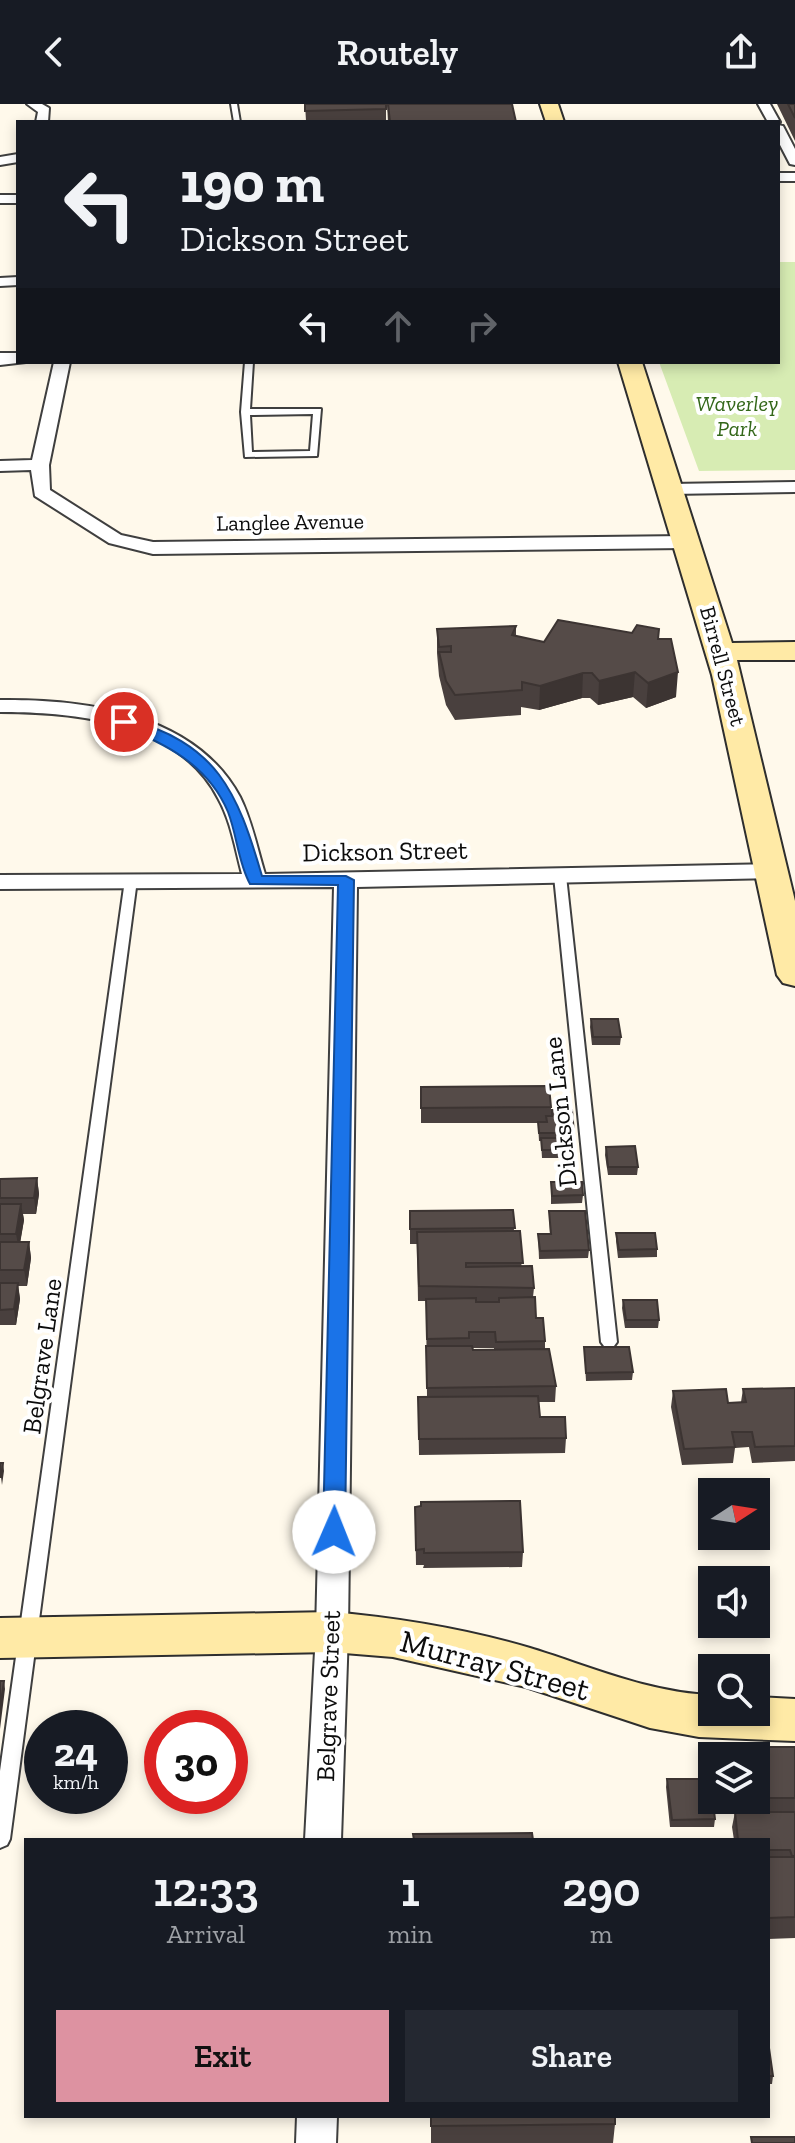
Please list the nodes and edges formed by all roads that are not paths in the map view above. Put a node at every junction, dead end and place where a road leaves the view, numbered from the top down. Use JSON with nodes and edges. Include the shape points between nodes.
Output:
{"nodes":[{"id":1,"x":33,"y":104,"type":"edge"},
{"id":2,"x":43,"y":120,"type":"edge"},
{"id":3,"x":782,"y":145,"type":"edge"},
{"id":4,"x":795,"y":161,"type":"edge"},
{"id":5,"x":62,"y":364,"type":"edge"},
{"id":6,"x":249,"y":364,"type":"edge"},
{"id":7,"x":631,"y":364,"type":"edge"},
{"id":8,"x":245,"y":412,"type":"junction"},
{"id":9,"x":40,"y":465,"type":"junction"},
{"id":10,"x":0,"y":466,"type":"edge"},
{"id":11,"x":795,"y":487,"type":"edge"},
{"id":12,"x":670,"y":489,"type":"junction"},
{"id":13,"x":686,"y":542,"type":"junction"},
{"id":14,"x":795,"y":651,"type":"edge"},
{"id":15,"x":720,"y":652,"type":"junction"},
{"id":16,"x":0,"y":706,"type":"edge"},
{"id":17,"x":771,"y":871,"type":"junction"},
{"id":18,"x":560,"y":876,"type":"junction"},
{"id":19,"x":131,"y":880,"type":"junction"},
{"id":20,"x":255,"y":880,"type":"junction"},
{"id":21,"x":346,"y":880,"type":"junction"},
{"id":22,"x":0,"y":882,"type":"edge"},
{"id":23,"x":795,"y":975,"type":"edge"},
{"id":24,"x":609,"y":1342,"type":"dead end"},
{"id":25,"x":332,"y":1632,"type":"junction"},
{"id":26,"x":14,"y":1638,"type":"edge"},
{"id":27,"x":795,"y":1720,"type":"edge"},
{"id":28,"x":323,"y":1838,"type":"edge"},
{"id":29,"x":0,"y":1839,"type":"edge"},
{"id":30,"x":317,"y":2118,"type":"edge"},
{"id":31,"x":316,"y":2143,"type":"edge"}],
"edges":[{"from":1,"to":2,"type":"street","via":[[45,111]]},
{"from":3,"to":4,"type":"street"},
{"from":5,"to":9,"type":"street"},
{"from":6,"to":8,"type":"lane"},
{"from":7,"to":12,"type":"main road","name":"Birrell Street"},
{"from":8,"to":8,"type":"lane","via":[[248,455],[314,454],[318,411]]},
{"from":9,"to":10,"type":"street"},
{"from":9,"to":13,"type":"street","name":"Langlee Avenue","via":[[41,492],[115,539],[153,548]]},
{"from":11,"to":12,"type":"street"},
{"from":12,"to":13,"type":"main road","name":"Birrell Street"},
{"from":13,"to":15,"type":"main road","name":"Birrell Street"},
{"from":14,"to":15,"type":"main road"},
{"from":15,"to":17,"type":"main road","name":"Birrell Street"},
{"from":16,"to":20,"type":"street","via":[[92,713],[143,728],[186,750],[211,771],[229,798]]},
{"from":17,"to":18,"type":"street","name":"Dickson Street"},
{"from":17,"to":23,"type":"main road","name":"Birrell Street"},
{"from":18,"to":21,"type":"street","name":"Dickson Street"},
{"from":18,"to":24,"type":"lane","name":"Dickson Lane"},
{"from":19,"to":20,"type":"street","name":"Dickson Street"},
{"from":19,"to":22,"type":"street","name":"Dickson Street"},
{"from":19,"to":26,"type":"lane","name":"Belgrave Lane"},
{"from":20,"to":21,"type":"street","name":"Dickson Street"},
{"from":21,"to":25,"type":"street","name":"Belgrave Street"},
{"from":25,"to":26,"type":"main road","name":"Murray Street"},
{"from":25,"to":27,"type":"main road","name":"Murray Street","via":[[445,1646],[650,1707],[699,1716]]},
{"from":25,"to":28,"type":"street","name":"Belgrave Street"},
{"from":26,"to":29,"type":"lane","name":"Belgrave Lane"},
{"from":30,"to":31,"type":"street"}]}
